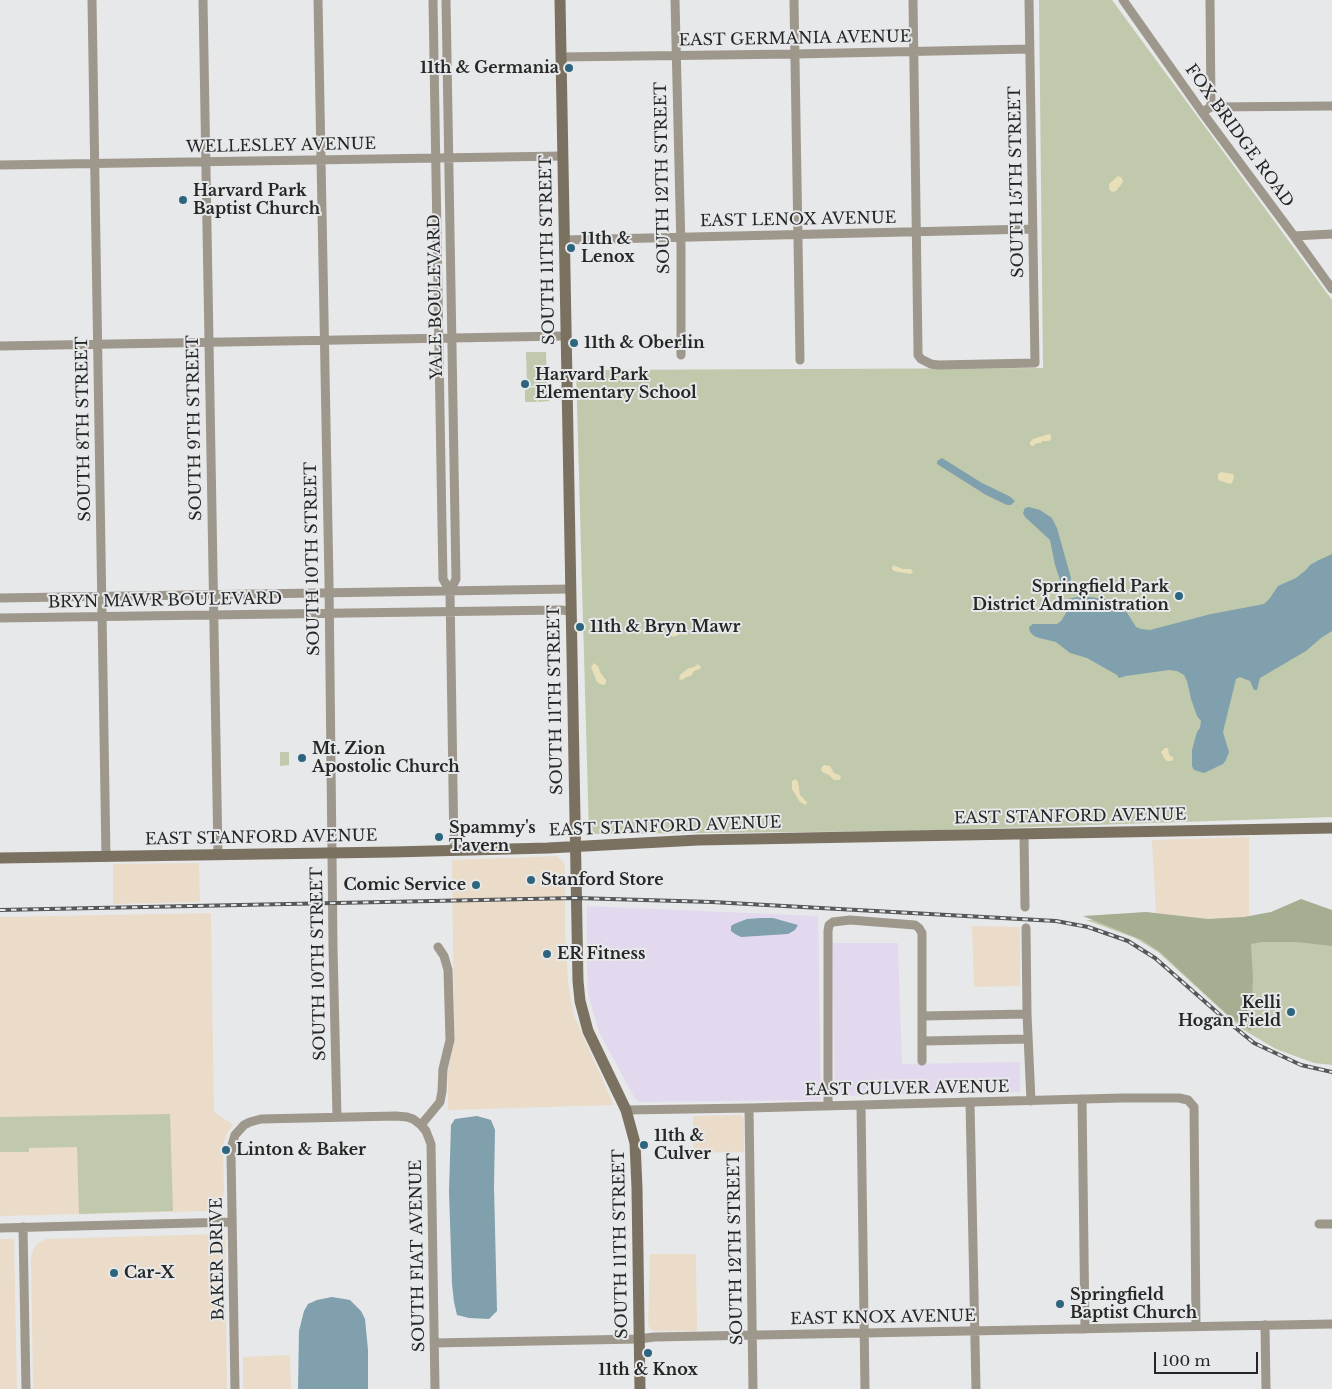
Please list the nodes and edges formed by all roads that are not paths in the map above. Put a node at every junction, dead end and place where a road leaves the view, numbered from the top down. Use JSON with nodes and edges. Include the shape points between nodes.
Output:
{"nodes":[{"id":1,"x":92,"y":0,"type":"edge"},
{"id":2,"x":203,"y":0,"type":"edge"},
{"id":3,"x":318,"y":0,"type":"edge"},
{"id":4,"x":432,"y":0,"type":"edge"},
{"id":5,"x":446,"y":0,"type":"edge"},
{"id":6,"x":560,"y":0,"type":"edge"},
{"id":7,"x":675,"y":0,"type":"edge"},
{"id":8,"x":794,"y":0,"type":"edge"},
{"id":9,"x":913,"y":0,"type":"edge"},
{"id":10,"x":1029,"y":0,"type":"edge"},
{"id":11,"x":1123,"y":0,"type":"edge"},
{"id":12,"x":1210,"y":0,"type":"edge"},
{"id":13,"x":1029,"y":49,"type":"junction"},
{"id":14,"x":914,"y":51,"type":"junction"},
{"id":15,"x":795,"y":54,"type":"junction"},
{"id":16,"x":676,"y":56,"type":"junction"},
{"id":17,"x":561,"y":57,"type":"junction"},
{"id":18,"x":1332,"y":106,"type":"edge"},
{"id":19,"x":1211,"y":107,"type":"junction"},
{"id":20,"x":1202,"y":112,"type":"junction"},
{"id":21,"x":563,"y":156,"type":"junction"},
{"id":22,"x":435,"y":158,"type":"junction"},
{"id":23,"x":449,"y":158,"type":"junction"},
{"id":24,"x":321,"y":160,"type":"junction"},
{"id":25,"x":206,"y":162,"type":"junction"},
{"id":26,"x":94,"y":164,"type":"junction"},
{"id":27,"x":0,"y":165,"type":"edge"},
{"id":28,"x":1032,"y":230,"type":"junction"},
{"id":29,"x":916,"y":232,"type":"junction"},
{"id":30,"x":798,"y":234,"type":"junction"},
{"id":31,"x":1332,"y":234,"type":"edge"},
{"id":32,"x":1294,"y":236,"type":"junction"},
{"id":33,"x":680,"y":238,"type":"junction"},
{"id":34,"x":564,"y":240,"type":"junction"},
{"id":35,"x":1332,"y":289,"type":"edge"},
{"id":36,"x":565,"y":336,"type":"junction"},
{"id":37,"x":438,"y":338,"type":"junction"},
{"id":38,"x":452,"y":338,"type":"junction"},
{"id":39,"x":324,"y":340,"type":"junction"},
{"id":40,"x":209,"y":342,"type":"junction"},
{"id":41,"x":98,"y":344,"type":"junction"},
{"id":42,"x":0,"y":346,"type":"edge"},
{"id":43,"x":681,"y":355,"type":"dead end"},
{"id":44,"x":800,"y":360,"type":"dead end"},
{"id":45,"x":570,"y":589,"type":"junction"},
{"id":46,"x":450,"y":591,"type":"junction"},
{"id":47,"x":329,"y":592,"type":"junction"},
{"id":48,"x":214,"y":595,"type":"junction"},
{"id":49,"x":102,"y":596,"type":"junction"},
{"id":50,"x":0,"y":598,"type":"edge"},
{"id":51,"x":571,"y":611,"type":"junction"},
{"id":52,"x":450,"y":612,"type":"junction"},
{"id":53,"x":329,"y":613,"type":"junction"},
{"id":54,"x":214,"y":615,"type":"junction"},
{"id":55,"x":102,"y":616,"type":"junction"},
{"id":56,"x":0,"y":618,"type":"edge"},
{"id":57,"x":1332,"y":828,"type":"edge"},
{"id":58,"x":1024,"y":835,"type":"junction"},
{"id":59,"x":575,"y":846,"type":"junction"},
{"id":60,"x":454,"y":851,"type":"junction"},
{"id":61,"x":332,"y":853,"type":"junction"},
{"id":62,"x":218,"y":855,"type":"junction"},
{"id":63,"x":106,"y":857,"type":"junction"},
{"id":64,"x":0,"y":858,"type":"edge"},
{"id":65,"x":1025,"y":907,"type":"dead end"},
{"id":66,"x":1026,"y":928,"type":"dead end"},
{"id":67,"x":438,"y":947,"type":"dead end"},
{"id":68,"x":1027,"y":1014,"type":"junction"},
{"id":69,"x":923,"y":1016,"type":"junction"},
{"id":70,"x":1028,"y":1039,"type":"junction"},
{"id":71,"x":923,"y":1040,"type":"junction"},
{"id":72,"x":922,"y":1061,"type":"dead end"},
{"id":73,"x":1082,"y":1099,"type":"junction"},
{"id":74,"x":1031,"y":1101,"type":"junction"},
{"id":75,"x":970,"y":1102,"type":"junction"},
{"id":76,"x":861,"y":1105,"type":"junction"},
{"id":77,"x":828,"y":1106,"type":"junction"},
{"id":78,"x":749,"y":1108,"type":"junction"},
{"id":79,"x":626,"y":1110,"type":"junction"},
{"id":80,"x":337,"y":1118,"type":"junction"},
{"id":81,"x":421,"y":1125,"type":"junction"},
{"id":82,"x":232,"y":1222,"type":"junction"},
{"id":83,"x":1319,"y":1224,"type":"dead end"},
{"id":84,"x":1332,"y":1224,"type":"edge"},
{"id":85,"x":23,"y":1227,"type":"junction"},
{"id":86,"x":0,"y":1228,"type":"edge"},
{"id":87,"x":1332,"y":1324,"type":"edge"},
{"id":88,"x":1266,"y":1325,"type":"junction"},
{"id":89,"x":1196,"y":1326,"type":"junction"},
{"id":90,"x":1085,"y":1329,"type":"junction"},
{"id":91,"x":975,"y":1331,"type":"junction"},
{"id":92,"x":864,"y":1333,"type":"junction"},
{"id":93,"x":752,"y":1336,"type":"junction"},
{"id":94,"x":639,"y":1339,"type":"junction"},
{"id":95,"x":434,"y":1343,"type":"junction"},
{"id":96,"x":26,"y":1389,"type":"edge"},
{"id":97,"x":235,"y":1389,"type":"edge"},
{"id":98,"x":435,"y":1389,"type":"edge"},
{"id":99,"x":640,"y":1389,"type":"edge"},
{"id":100,"x":753,"y":1389,"type":"edge"},
{"id":101,"x":865,"y":1389,"type":"edge"},
{"id":102,"x":976,"y":1389,"type":"edge"},
{"id":103,"x":1266,"y":1389,"type":"edge"}],
"edges":[{"from":1,"to":26,"type":"street","name":"SOUTH 8TH STREET"},
{"from":2,"to":25,"type":"street","name":"SOUTH 9TH STREET"},
{"from":3,"to":24,"type":"street","name":"SOUTH 10TH STREET"},
{"from":4,"to":22,"type":"street","name":"YALE BOULEVARD"},
{"from":5,"to":23,"type":"street","name":"YALE BOULEVARD"},
{"from":6,"to":17,"type":"street","name":"SOUTH 11TH STREET"},
{"from":7,"to":16,"type":"street","name":"SOUTH 12TH STREET"},
{"from":8,"to":15,"type":"street"},
{"from":9,"to":14,"type":"street"},
{"from":10,"to":13,"type":"street","name":"SOUTH 15TH STREET"},
{"from":11,"to":20,"type":"street","name":"FOX BRIDGE ROAD"},
{"from":12,"to":19,"type":"street"},
{"from":13,"to":14,"type":"street","name":"EAST GERMANIA AVENUE"},
{"from":13,"to":28,"type":"street","name":"SOUTH 15TH STREET"},
{"from":14,"to":15,"type":"street","name":"EAST GERMANIA AVENUE"},
{"from":14,"to":29,"type":"street"},
{"from":15,"to":16,"type":"street","name":"EAST GERMANIA AVENUE"},
{"from":15,"to":30,"type":"street"},
{"from":16,"to":17,"type":"street","name":"EAST GERMANIA AVENUE"},
{"from":16,"to":33,"type":"street","name":"SOUTH 12TH STREET"},
{"from":17,"to":21,"type":"street","name":"SOUTH 11TH STREET"},
{"from":18,"to":19,"type":"street"},
{"from":19,"to":20,"type":"street"},
{"from":20,"to":32,"type":"street","name":"FOX BRIDGE ROAD"},
{"from":21,"to":23,"type":"street","name":"WELLESLEY AVENUE"},
{"from":21,"to":34,"type":"street","name":"SOUTH 11TH STREET"},
{"from":22,"to":23,"type":"street","name":"WELLESLEY AVENUE"},
{"from":22,"to":24,"type":"street","name":"WELLESLEY AVENUE"},
{"from":22,"to":37,"type":"street","name":"YALE BOULEVARD"},
{"from":23,"to":38,"type":"street","name":"YALE BOULEVARD"},
{"from":24,"to":25,"type":"street","name":"WELLESLEY AVENUE"},
{"from":24,"to":39,"type":"street","name":"SOUTH 10TH STREET"},
{"from":25,"to":26,"type":"street","name":"WELLESLEY AVENUE"},
{"from":25,"to":40,"type":"street","name":"SOUTH 9TH STREET"},
{"from":26,"to":27,"type":"street","name":"WELLESLEY AVENUE"},
{"from":26,"to":41,"type":"street","name":"SOUTH 8TH STREET"},
{"from":28,"to":29,"type":"street","name":"EAST LENOX AVENUE"},
{"from":28,"to":29,"type":"street","name":"SOUTH 15TH STREET","via":[[1035,363],[938,365],[918,355]]},
{"from":29,"to":30,"type":"street","name":"EAST LENOX AVENUE"},
{"from":30,"to":33,"type":"street","name":"EAST LENOX AVENUE"},
{"from":30,"to":44,"type":"street"},
{"from":31,"to":32,"type":"street"},
{"from":32,"to":35,"type":"street","name":"FOX BRIDGE ROAD"},
{"from":33,"to":34,"type":"street","name":"EAST LENOX AVENUE"},
{"from":33,"to":43,"type":"street","name":"SOUTH 12TH STREET"},
{"from":34,"to":36,"type":"street","name":"SOUTH 11TH STREET"},
{"from":36,"to":38,"type":"street"},
{"from":36,"to":45,"type":"street","name":"SOUTH 11TH STREET"},
{"from":37,"to":38,"type":"street"},
{"from":37,"to":39,"type":"street"},
{"from":37,"to":46,"type":"street","name":"YALE BOULEVARD","via":[[443,580]]},
{"from":38,"to":46,"type":"street","name":"YALE BOULEVARD","via":[[456,579]]},
{"from":39,"to":40,"type":"street"},
{"from":39,"to":47,"type":"street","name":"SOUTH 10TH STREET"},
{"from":40,"to":41,"type":"street"},
{"from":40,"to":48,"type":"street","name":"SOUTH 9TH STREET"},
{"from":41,"to":42,"type":"street"},
{"from":41,"to":49,"type":"street","name":"SOUTH 8TH STREET"},
{"from":45,"to":46,"type":"street","name":"BRYN MAWR BOULEVARD"},
{"from":45,"to":51,"type":"street","name":"SOUTH 11TH STREET"},
{"from":46,"to":47,"type":"street","name":"BRYN MAWR BOULEVARD"},
{"from":46,"to":52,"type":"street","name":"YALE BOULEVARD"},
{"from":47,"to":48,"type":"street","name":"BRYN MAWR BOULEVARD"},
{"from":47,"to":53,"type":"street","name":"SOUTH 10TH STREET"},
{"from":48,"to":49,"type":"street","name":"BRYN MAWR BOULEVARD"},
{"from":48,"to":54,"type":"street","name":"SOUTH 9TH STREET"},
{"from":49,"to":50,"type":"street","name":"BRYN MAWR BOULEVARD"},
{"from":49,"to":55,"type":"street","name":"SOUTH 8TH STREET"},
{"from":51,"to":52,"type":"street","name":"BRYN MAWR BOULEVARD"},
{"from":51,"to":59,"type":"street","name":"SOUTH 11TH STREET"},
{"from":52,"to":53,"type":"street","name":"BRYN MAWR BOULEVARD"},
{"from":52,"to":60,"type":"street","name":"YALE BOULEVARD"},
{"from":53,"to":54,"type":"street","name":"BRYN MAWR BOULEVARD"},
{"from":53,"to":61,"type":"street","name":"SOUTH 10TH STREET"},
{"from":54,"to":55,"type":"street","name":"BRYN MAWR BOULEVARD"},
{"from":54,"to":62,"type":"street","name":"SOUTH 9TH STREET"},
{"from":55,"to":56,"type":"street","name":"BRYN MAWR BOULEVARD"},
{"from":55,"to":63,"type":"street","name":"SOUTH 8TH STREET"},
{"from":57,"to":58,"type":"street","name":"EAST STANFORD AVENUE"},
{"from":58,"to":59,"type":"street","name":"EAST STANFORD AVENUE","via":[[698,840]]},
{"from":58,"to":65,"type":"street"},
{"from":59,"to":60,"type":"street","name":"EAST STANFORD AVENUE"},
{"from":59,"to":79,"type":"street","name":"SOUTH 11TH STREET","via":[[580,998],[588,1031]]},
{"from":60,"to":61,"type":"street","name":"EAST STANFORD AVENUE"},
{"from":61,"to":62,"type":"street","name":"EAST STANFORD AVENUE"},
{"from":61,"to":80,"type":"street","name":"SOUTH 10TH STREET"},
{"from":62,"to":63,"type":"street","name":"EAST STANFORD AVENUE"},
{"from":63,"to":64,"type":"street","name":"EAST STANFORD AVENUE"},
{"from":66,"to":68,"type":"street"},
{"from":67,"to":81,"type":"street","via":[[448,970],[450,1040],[440,1102]]},
{"from":68,"to":69,"type":"street"},
{"from":68,"to":70,"type":"street"},
{"from":69,"to":71,"type":"street"},
{"from":69,"to":77,"type":"street","via":[[922,933],[919,928],[915,925],[850,920],[829,925]]},
{"from":70,"to":71,"type":"street"},
{"from":70,"to":74,"type":"street"},
{"from":71,"to":72,"type":"street"},
{"from":73,"to":74,"type":"street","name":"EAST CULVER AVENUE"},
{"from":73,"to":89,"type":"street","name":"EAST CULVER AVENUE","via":[[1179,1098],[1188,1100],[1194,1107]]},
{"from":73,"to":90,"type":"street"},
{"from":74,"to":75,"type":"street","name":"EAST CULVER AVENUE"},
{"from":75,"to":76,"type":"street","name":"EAST CULVER AVENUE"},
{"from":75,"to":91,"type":"street"},
{"from":76,"to":77,"type":"street","name":"EAST CULVER AVENUE"},
{"from":76,"to":92,"type":"street"},
{"from":77,"to":78,"type":"street","name":"EAST CULVER AVENUE"},
{"from":78,"to":79,"type":"street","name":"EAST CULVER AVENUE"},
{"from":78,"to":93,"type":"street","name":"SOUTH 12TH STREET"},
{"from":79,"to":94,"type":"street","name":"SOUTH 11TH STREET","via":[[636,1156]]},
{"from":80,"to":81,"type":"street","via":[[401,1116]]},
{"from":80,"to":82,"type":"street","name":"BAKER DRIVE","via":[[261,1119],[238,1130],[231,1150]]},
{"from":81,"to":95,"type":"street","name":"SOUTH FIAT AVENUE","via":[[431,1144]]},
{"from":82,"to":85,"type":"street"},
{"from":82,"to":97,"type":"street","name":"BAKER DRIVE"},
{"from":83,"to":84,"type":"street"},
{"from":85,"to":86,"type":"street"},
{"from":85,"to":96,"type":"street"},
{"from":87,"to":88,"type":"street","name":"EAST KNOX AVENUE"},
{"from":88,"to":89,"type":"street","name":"EAST KNOX AVENUE"},
{"from":88,"to":103,"type":"street"},
{"from":89,"to":90,"type":"street","name":"EAST KNOX AVENUE"},
{"from":90,"to":91,"type":"street","name":"EAST KNOX AVENUE"},
{"from":91,"to":92,"type":"street","name":"EAST KNOX AVENUE"},
{"from":91,"to":102,"type":"street"},
{"from":92,"to":93,"type":"street","name":"EAST KNOX AVENUE"},
{"from":92,"to":101,"type":"street"},
{"from":93,"to":94,"type":"street","name":"EAST KNOX AVENUE"},
{"from":93,"to":100,"type":"street","name":"SOUTH 12TH STREET"},
{"from":94,"to":95,"type":"street","name":"EAST KNOX AVENUE"},
{"from":94,"to":99,"type":"street","name":"SOUTH 11TH STREET"},
{"from":95,"to":98,"type":"street","name":"SOUTH FIAT AVENUE"}]}
